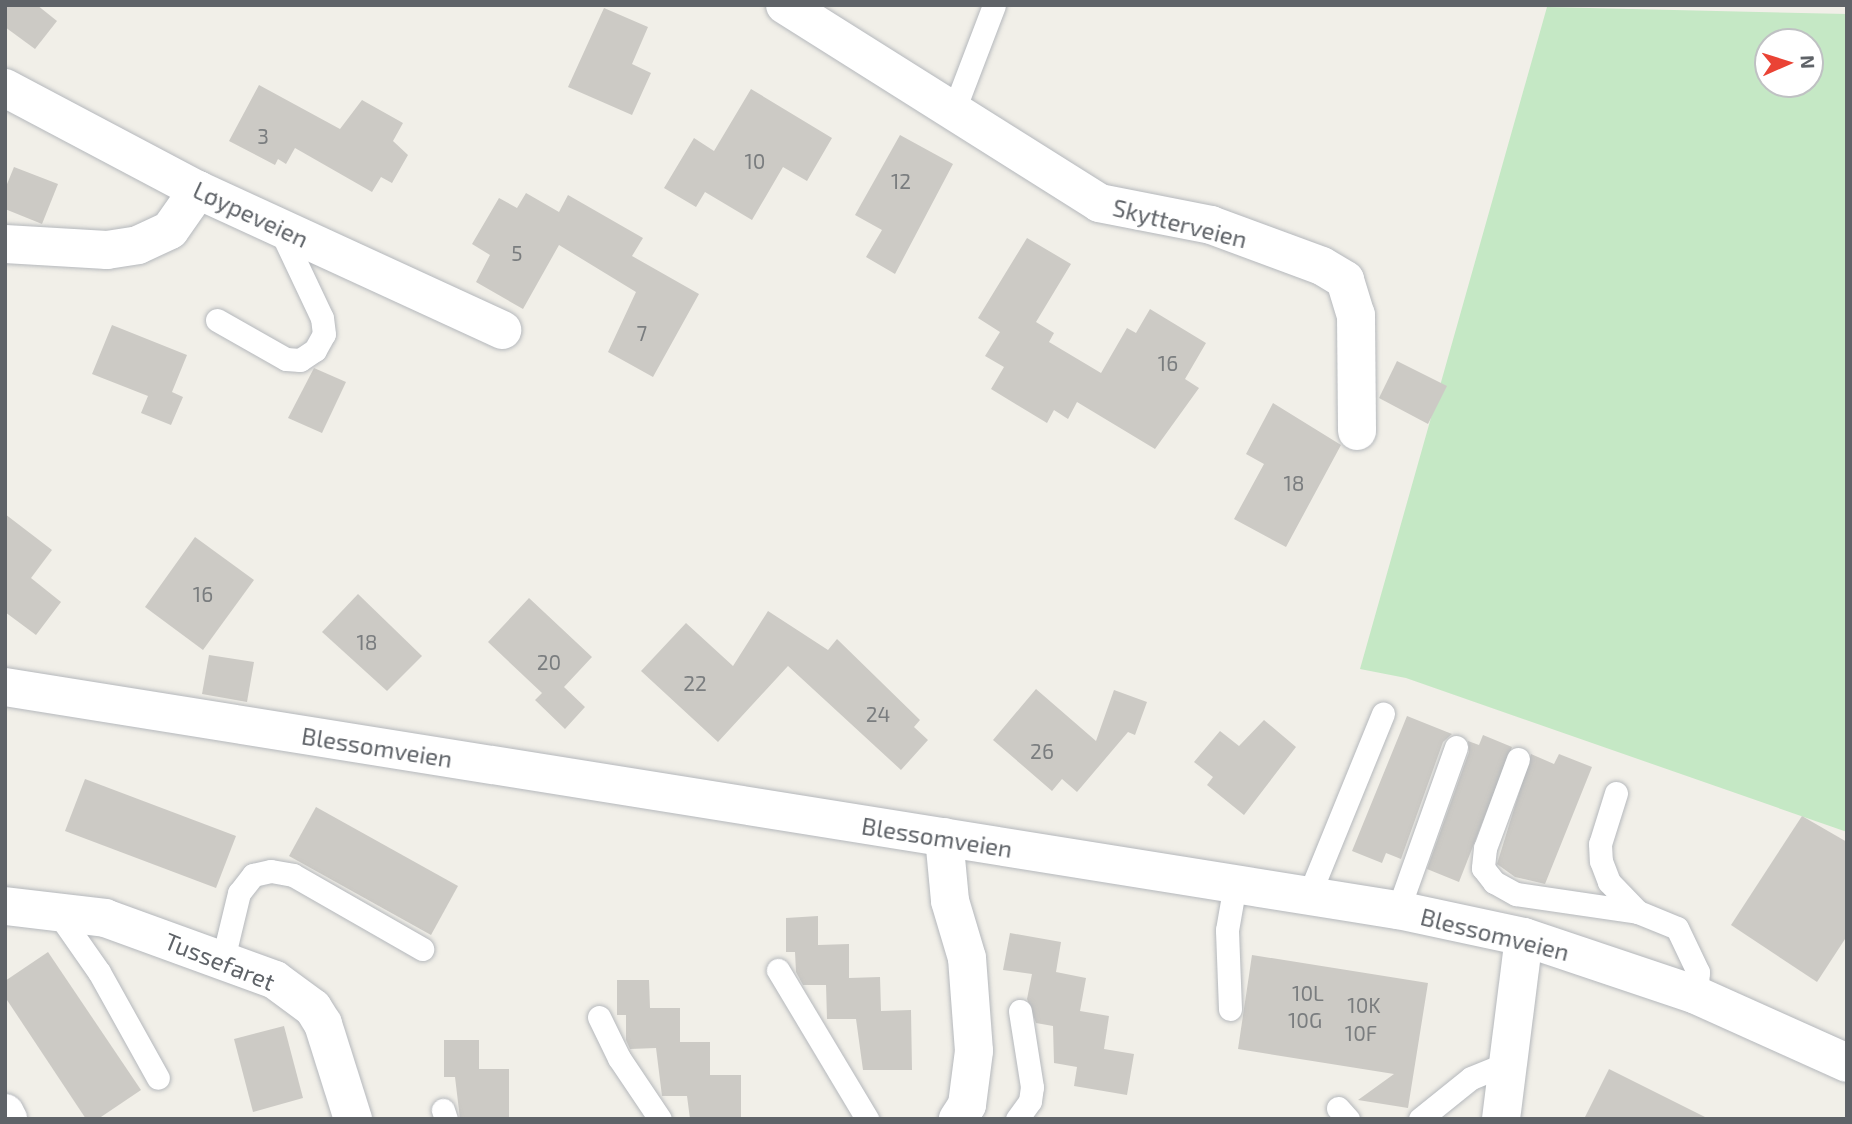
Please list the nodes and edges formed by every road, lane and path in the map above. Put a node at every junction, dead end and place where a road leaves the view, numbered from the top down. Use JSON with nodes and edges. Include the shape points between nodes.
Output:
{"nodes":[{"id":1,"x":785,"y":5,"type":"edge"},
{"id":2,"x":994,"y":5,"type":"edge"},
{"id":3,"x":5,"y":88,"type":"edge"},
{"id":4,"x":954,"y":110,"type":"junction"},
{"id":5,"x":198,"y":190,"type":"junction"},
{"id":6,"x":280,"y":228,"type":"junction"},
{"id":7,"x":5,"y":244,"type":"edge"},
{"id":8,"x":217,"y":320,"type":"dead end"},
{"id":9,"x":502,"y":330,"type":"dead end"},
{"id":10,"x":1357,"y":431,"type":"dead end"},
{"id":11,"x":5,"y":687,"type":"edge"},
{"id":12,"x":1383,"y":715,"type":"dead end"},
{"id":13,"x":1457,"y":747,"type":"dead end"},
{"id":14,"x":1518,"y":759,"type":"dead end"},
{"id":15,"x":1616,"y":793,"type":"dead end"},
{"id":16,"x":944,"y":837,"type":"junction"},
{"id":17,"x":1235,"y":884,"type":"junction"},
{"id":18,"x":1309,"y":895,"type":"junction"},
{"id":19,"x":5,"y":906,"type":"edge"},
{"id":20,"x":1398,"y":911,"type":"junction"},
{"id":21,"x":57,"y":912,"type":"junction"},
{"id":22,"x":1638,"y":912,"type":"junction"},
{"id":23,"x":1524,"y":937,"type":"junction"},
{"id":24,"x":422,"y":949,"type":"dead end"},
{"id":25,"x":223,"y":959,"type":"junction"},
{"id":26,"x":778,"y":970,"type":"dead end"},
{"id":27,"x":1696,"y":995,"type":"junction"},
{"id":28,"x":1230,"y":1009,"type":"dead end"},
{"id":29,"x":1020,"y":1011,"type":"dead end"},
{"id":30,"x":600,"y":1017,"type":"dead end"},
{"id":31,"x":1510,"y":1062,"type":"junction"},
{"id":32,"x":1847,"y":1063,"type":"edge"},
{"id":33,"x":158,"y":1078,"type":"dead end"},
{"id":34,"x":5,"y":1113,"type":"edge"},
{"id":35,"x":8,"y":1119,"type":"edge"},
{"id":36,"x":353,"y":1119,"type":"edge"},
{"id":37,"x":660,"y":1119,"type":"edge"},
{"id":38,"x":867,"y":1119,"type":"edge"},
{"id":39,"x":958,"y":1119,"type":"edge"},
{"id":40,"x":1017,"y":1119,"type":"edge"},
{"id":41,"x":1420,"y":1119,"type":"edge"},
{"id":42,"x":1501,"y":1119,"type":"edge"}],
"edges":[{"from":1,"to":4,"type":"street","name":"Skytterveien"},
{"from":2,"to":4,"type":"lane"},
{"from":3,"to":5,"type":"street","name":"Løypeveien"},
{"from":4,"to":10,"type":"street","name":"Skytterveien","via":[[1099,203],[1211,225],[1322,266],[1345,280],[1356,315]]},
{"from":5,"to":6,"type":"street","name":"Løypeveien"},
{"from":5,"to":7,"type":"street","via":[[170,230],[138,245],[107,250]]},
{"from":6,"to":8,"type":"lane","via":[[322,318],[324,334],[315,350],[300,360],[286,359]]},
{"from":6,"to":9,"type":"street","name":"Løypeveien"},
{"from":11,"to":16,"type":"street","name":"Blessomveien"},
{"from":12,"to":18,"type":"lane"},
{"from":13,"to":20,"type":"lane"},
{"from":14,"to":22,"type":"lane","via":[[1485,848],[1483,868],[1494,882],[1516,894]]},
{"from":15,"to":22,"type":"lane","via":[[1600,844],[1601,862],[1609,882]]},
{"from":16,"to":17,"type":"street","name":"Blessomveien"},
{"from":16,"to":39,"type":"street","via":[[950,901],[967,958],[974,1051],[967,1105]]},
{"from":17,"to":18,"type":"street","name":"Blessomveien"},
{"from":17,"to":28,"type":"lane","via":[[1227,942]]},
{"from":18,"to":20,"type":"street","name":"Blessomveien"},
{"from":19,"to":21,"type":"street","name":"Tussefaret"},
{"from":20,"to":23,"type":"street","name":"Blessomveien"},
{"from":21,"to":25,"type":"street","name":"Tussefaret","via":[[105,918]]},
{"from":21,"to":33,"type":"lane","via":[[99,972]]},
{"from":22,"to":27,"type":"lane","via":[[1676,928],[1698,972]]},
{"from":23,"to":27,"type":"street","name":"Blessomveien"},
{"from":23,"to":31,"type":"street"},
{"from":24,"to":25,"type":"lane","via":[[293,875],[271,871],[253,875],[239,892]]},
{"from":25,"to":36,"type":"street","name":"Tussefaret","via":[[275,980],[313,1008],[332,1044]]},
{"from":26,"to":38,"type":"lane"},
{"from":27,"to":32,"type":"street","name":"Blessomveien"},
{"from":29,"to":40,"type":"lane","via":[[1032,1087],[1030,1101]]},
{"from":30,"to":37,"type":"lane","via":[[619,1058]]},
{"from":31,"to":41,"type":"lane","via":[[1471,1078]]},
{"from":31,"to":42,"type":"street"},
{"from":34,"to":35,"type":"street"}]}
